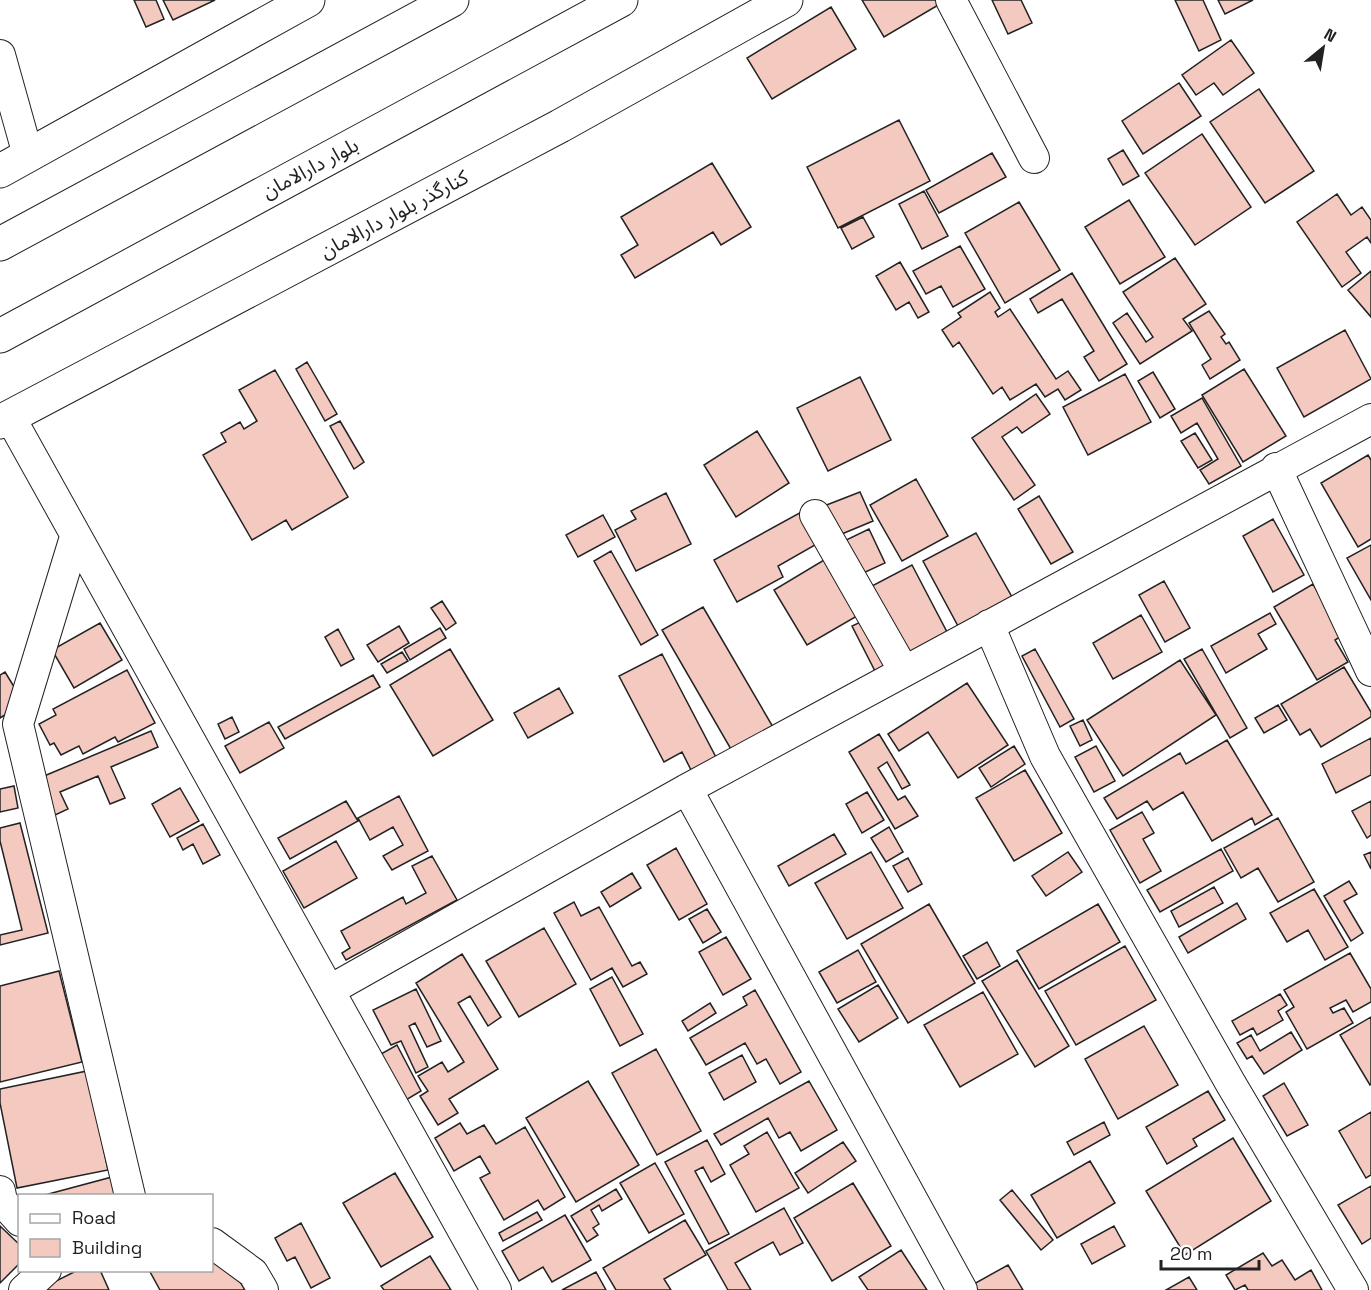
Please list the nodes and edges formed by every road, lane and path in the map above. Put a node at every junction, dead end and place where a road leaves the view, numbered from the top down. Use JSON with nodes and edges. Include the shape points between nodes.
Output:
{"nodes":[{"id":1,"x":308,"y":0,"type":"edge"},
{"id":2,"x":452,"y":0,"type":"edge"},
{"id":3,"x":621,"y":0,"type":"edge"},
{"id":4,"x":786,"y":0,"type":"edge"},
{"id":5,"x":951,"y":0,"type":"edge"},
{"id":6,"x":0,"y":55,"type":"edge"},
{"id":7,"x":28,"y":155,"type":"junction"},
{"id":8,"x":1034,"y":158,"type":"dead end"},
{"id":9,"x":0,"y":171,"type":"edge"},
{"id":10,"x":0,"y":244,"type":"edge"},
{"id":11,"x":0,"y":336,"type":"edge"},
{"id":12,"x":1371,"y":418,"type":"edge"},
{"id":13,"x":5,"y":419,"type":"edge"},
{"id":14,"x":1276,"y":468,"type":"junction"},
{"id":15,"x":815,"y":515,"type":"dead end"},
{"id":16,"x":75,"y":537,"type":"junction"},
{"id":17,"x":990,"y":625,"type":"junction"},
{"id":18,"x":904,"y":671,"type":"junction"},
{"id":19,"x":1371,"y":671,"type":"edge"},
{"id":20,"x":687,"y":789,"type":"junction"},
{"id":21,"x":330,"y":990,"type":"junction"},
{"id":22,"x":0,"y":1191,"type":"edge"},
{"id":23,"x":130,"y":1194,"type":"edge"},
{"id":24,"x":18,"y":1219,"type":"edge"},
{"id":25,"x":213,"y":1245,"type":"edge"},
{"id":26,"x":44,"y":1272,"type":"edge"},
{"id":27,"x":24,"y":1290,"type":"edge"},
{"id":28,"x":263,"y":1290,"type":"edge"},
{"id":29,"x":496,"y":1290,"type":"edge"},
{"id":30,"x":962,"y":1290,"type":"edge"},
{"id":31,"x":1353,"y":1290,"type":"edge"}],
"edges":[{"from":1,"to":7,"type":"street"},
{"from":2,"to":10,"type":"street"},
{"from":3,"to":11,"type":"street","name":"بلوار دارالامان"},
{"from":4,"to":13,"type":"street","name":"کنارگذر بلوار دارالامان","via":[[560,126]]},
{"from":5,"to":8,"type":"street"},
{"from":6,"to":7,"type":"street"},
{"from":7,"to":9,"type":"street"},
{"from":12,"to":14,"type":"street"},
{"from":13,"to":16,"type":"street"},
{"from":14,"to":17,"type":"street"},
{"from":14,"to":19,"type":"street"},
{"from":15,"to":18,"type":"street"},
{"from":16,"to":21,"type":"street"},
{"from":16,"to":23,"type":"street","via":[[18,724]]},
{"from":17,"to":18,"type":"street"},
{"from":17,"to":31,"type":"street","via":[[1045,756]]},
{"from":18,"to":20,"type":"street"},
{"from":20,"to":21,"type":"street"},
{"from":20,"to":30,"type":"street"},
{"from":21,"to":29,"type":"street"},
{"from":22,"to":24,"type":"street","via":[[2,1201]]},
{"from":25,"to":28,"type":"street","via":[[253,1273]]},
{"from":26,"to":27,"type":"street"}]}
